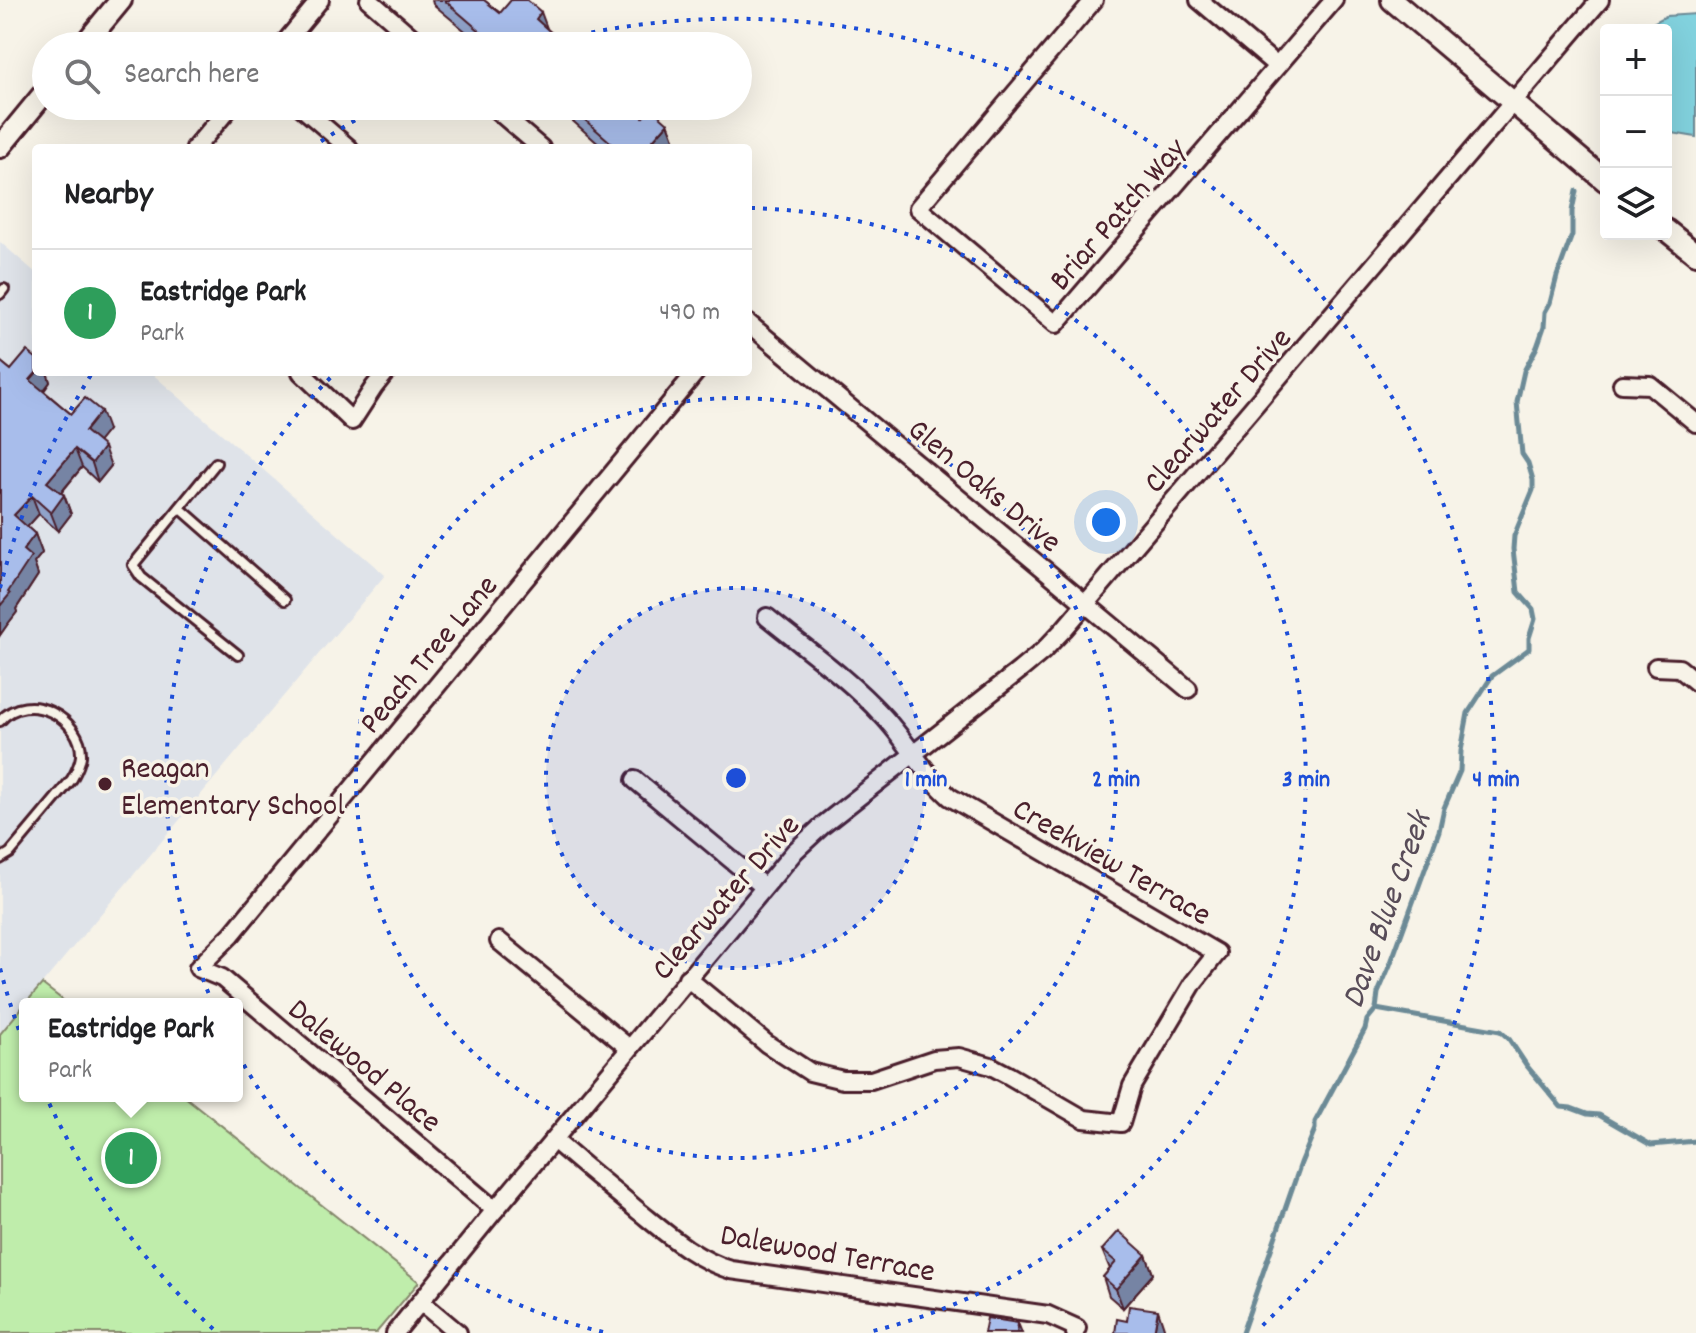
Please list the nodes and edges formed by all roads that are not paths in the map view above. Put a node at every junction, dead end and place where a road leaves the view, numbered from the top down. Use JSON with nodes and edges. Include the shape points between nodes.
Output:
{"nodes":[{"id":1,"x":121,"y":0,"type":"edge"},
{"id":2,"x":320,"y":0,"type":"edge"},
{"id":3,"x":369,"y":0,"type":"edge"},
{"id":4,"x":1094,"y":0,"type":"edge"},
{"id":5,"x":1199,"y":0,"type":"edge"},
{"id":6,"x":1334,"y":0,"type":"edge"},
{"id":7,"x":1392,"y":0,"type":"edge"},
{"id":8,"x":1600,"y":0,"type":"edge"},
{"id":9,"x":95,"y":32,"type":"edge"},
{"id":10,"x":294,"y":32,"type":"edge"},
{"id":11,"x":406,"y":32,"type":"edge"},
{"id":12,"x":1277,"y":66,"type":"junction"},
{"id":13,"x":1513,"y":103,"type":"junction"},
{"id":14,"x":32,"y":108,"type":"edge"},
{"id":15,"x":219,"y":120,"type":"edge"},
{"id":16,"x":316,"y":120,"type":"edge"},
{"id":17,"x":508,"y":120,"type":"edge"},
{"id":18,"x":198,"y":144,"type":"edge"},
{"id":19,"x":344,"y":144,"type":"edge"},
{"id":20,"x":536,"y":144,"type":"edge"},
{"id":21,"x":0,"y":147,"type":"edge"},
{"id":22,"x":1600,"y":176,"type":"edge"},
{"id":23,"x":1672,"y":235,"type":"edge"},
{"id":24,"x":1696,"y":254,"type":"edge"},
{"id":25,"x":752,"y":326,"type":"edge"},
{"id":26,"x":305,"y":376,"type":"edge"},
{"id":27,"x":383,"y":376,"type":"edge"},
{"id":28,"x":693,"y":376,"type":"edge"},
{"id":29,"x":1622,"y":384,"type":"dead end"},
{"id":30,"x":1696,"y":423,"type":"edge"},
{"id":31,"x":216,"y":463,"type":"dead end"},
{"id":32,"x":180,"y":508,"type":"junction"},
{"id":33,"x":285,"y":600,"type":"dead end"},
{"id":34,"x":1086,"y":604,"type":"junction"},
{"id":35,"x":767,"y":617,"type":"dead end"},
{"id":36,"x":238,"y":655,"type":"dead end"},
{"id":37,"x":1656,"y":667,"type":"dead end"},
{"id":38,"x":1696,"y":682,"type":"edge"},
{"id":39,"x":1188,"y":689,"type":"dead end"},
{"id":40,"x":0,"y":721,"type":"edge"},
{"id":41,"x":914,"y":754,"type":"junction"},
{"id":42,"x":635,"y":780,"type":"dead end"},
{"id":43,"x":0,"y":859,"type":"edge"},
{"id":44,"x":763,"y":886,"type":"junction"},
{"id":45,"x":499,"y":941,"type":"dead end"},
{"id":46,"x":198,"y":968,"type":"joint"},
{"id":47,"x":687,"y":978,"type":"junction"},
{"id":48,"x":629,"y":1048,"type":"junction"},
{"id":49,"x":554,"y":1140,"type":"junction"},
{"id":50,"x":495,"y":1210,"type":"junction"},
{"id":51,"x":421,"y":1302,"type":"junction"},
{"id":52,"x":395,"y":1333,"type":"edge"},
{"id":53,"x":458,"y":1333,"type":"edge"},
{"id":54,"x":1075,"y":1333,"type":"edge"}],
"edges":[{"from":1,"to":9,"type":"street"},
{"from":2,"to":10,"type":"street"},
{"from":3,"to":11,"type":"street"},
{"from":4,"to":12,"type":"street","name":"Briar Patch Way","via":[[918,208],[1056,324]]},
{"from":5,"to":12,"type":"street"},
{"from":6,"to":12,"type":"street","name":"Briar Patch Way"},
{"from":7,"to":13,"type":"street"},
{"from":8,"to":13,"type":"street","name":"Clearwater Drive"},
{"from":13,"to":22,"type":"street"},
{"from":13,"to":34,"type":"street","name":"Clearwater Drive"},
{"from":14,"to":21,"type":"street"},
{"from":15,"to":18,"type":"street"},
{"from":16,"to":19,"type":"street"},
{"from":17,"to":20,"type":"street"},
{"from":23,"to":24,"type":"street"},
{"from":25,"to":34,"type":"street","name":"Glen Oaks Drive"},
{"from":26,"to":27,"type":"street","via":[[352,421]]},
{"from":28,"to":46,"type":"street","name":"Peach Tree Lane","via":[[232,934]]},
{"from":29,"to":30,"type":"street","via":[[1650,385]]},
{"from":31,"to":32,"type":"lane"},
{"from":32,"to":33,"type":"lane"},
{"from":32,"to":36,"type":"lane","via":[[133,565]]},
{"from":34,"to":39,"type":"street","name":"Glen Oaks Drive"},
{"from":34,"to":41,"type":"street","name":"Clearwater Drive","via":[[1043,651]]},
{"from":35,"to":41,"type":"street","name":"Creekview Terrace","via":[[868,700]]},
{"from":37,"to":38,"type":"street","via":[[1679,668]]},
{"from":40,"to":43,"type":"lane","via":[[20,707],[46,709],[75,732],[81,754],[72,779]]},
{"from":41,"to":44,"type":"street","name":"Clearwater Drive","via":[[807,839]]},
{"from":41,"to":47,"type":"street","name":"Creekview Terrace","via":[[950,797],[1217,953],[1132,1086],[1121,1123],[1084,1119],[1008,1075],[959,1057],[934,1059],[871,1080],[810,1072]]},
{"from":42,"to":44,"type":"street"},
{"from":44,"to":47,"type":"street","name":"Clearwater Drive"},
{"from":45,"to":48,"type":"street"},
{"from":46,"to":50,"type":"street","name":"Dalewood Place","via":[[222,978]]},
{"from":47,"to":48,"type":"street","name":"Clearwater Drive"},
{"from":48,"to":49,"type":"street","name":"Clearwater Drive"},
{"from":49,"to":50,"type":"street","name":"Clearwater Drive"},
{"from":49,"to":54,"type":"street","name":"Dalewood Terrace","via":[[673,1239],[713,1265],[1048,1315],[1077,1328]]},
{"from":50,"to":51,"type":"street","name":"Clearwater Drive"},
{"from":51,"to":52,"type":"street","name":"Clearwater Drive"},
{"from":51,"to":53,"type":"street"}]}
